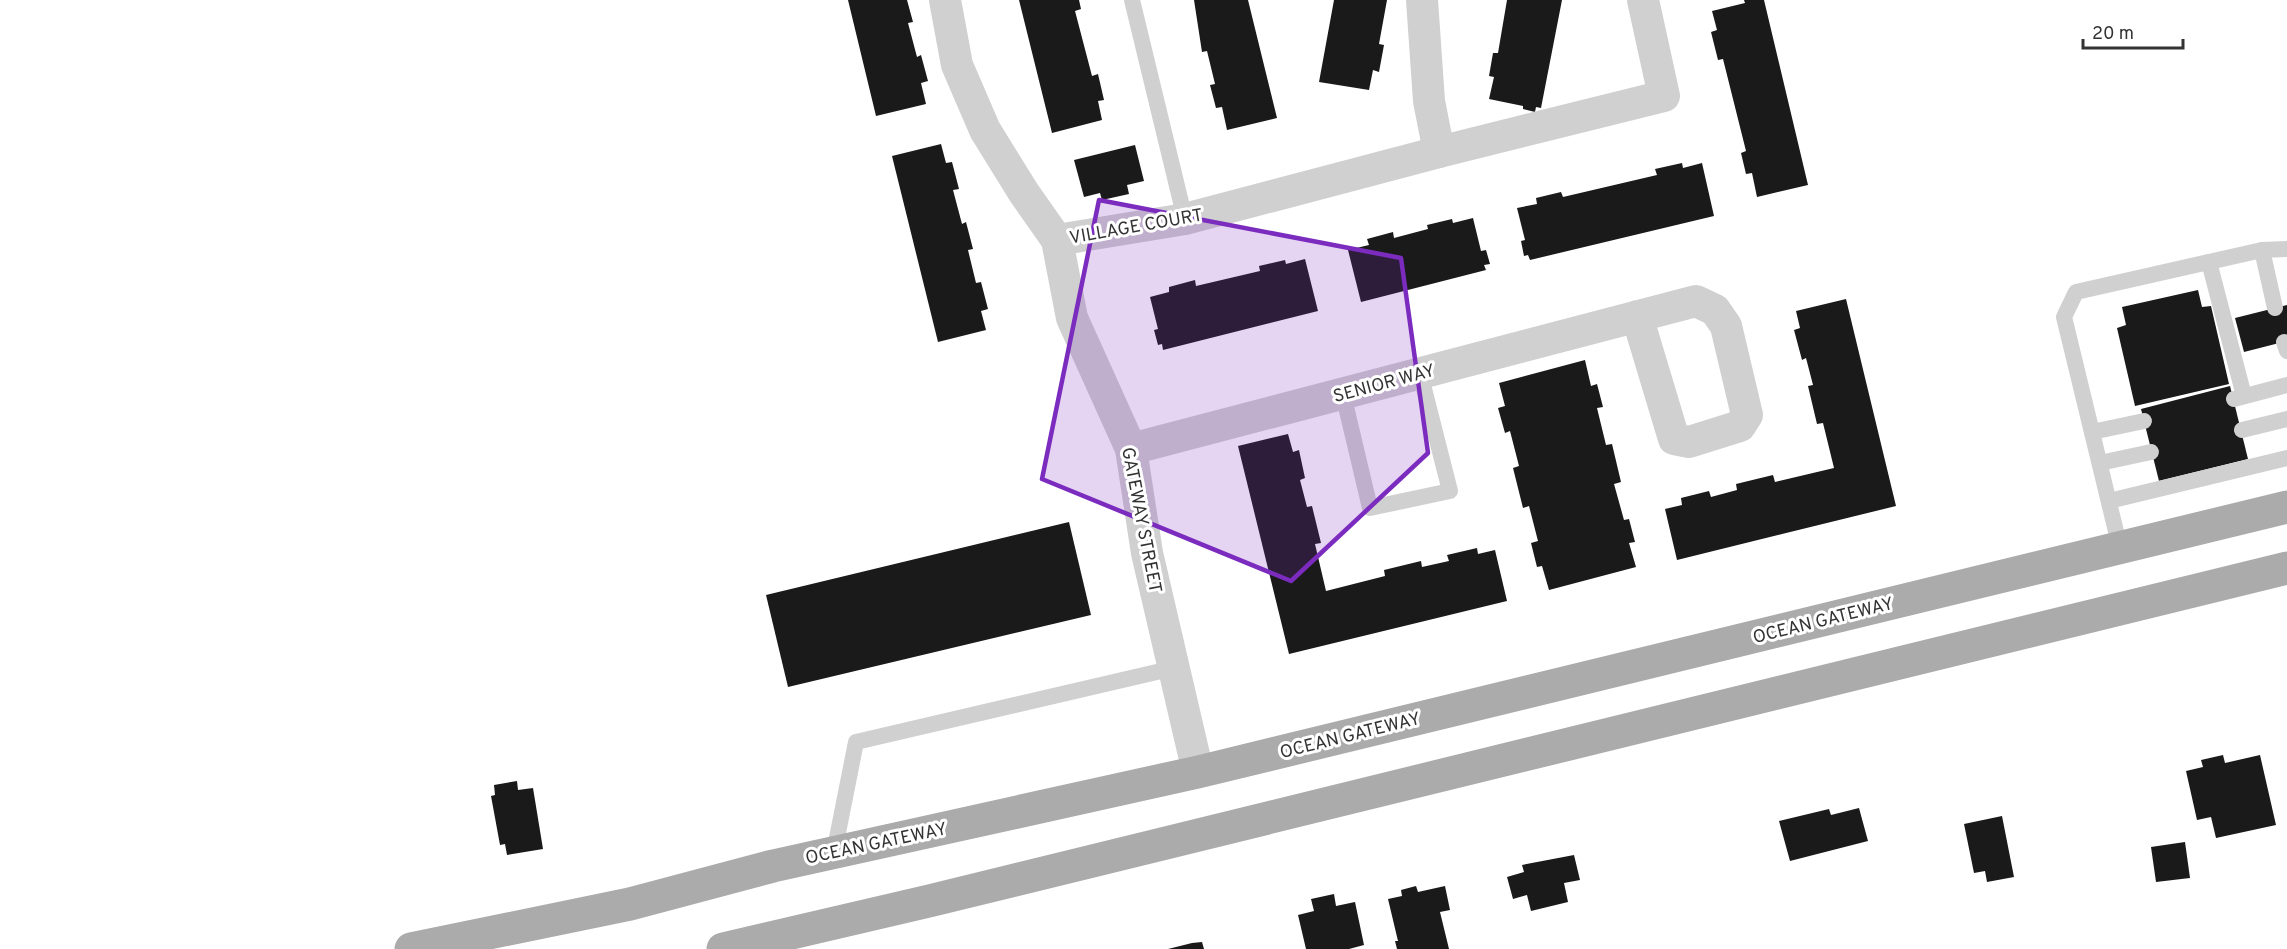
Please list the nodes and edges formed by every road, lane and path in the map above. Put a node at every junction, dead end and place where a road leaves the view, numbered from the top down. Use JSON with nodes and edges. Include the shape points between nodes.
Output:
{"nodes":[{"id":1,"x":945,"y":0,"type":"edge"},
{"id":2,"x":1132,"y":0,"type":"edge"},
{"id":3,"x":1422,"y":0,"type":"edge"},
{"id":4,"x":1643,"y":0,"type":"edge"},
{"id":5,"x":1439,"y":152,"type":"junction"},
{"id":6,"x":1185,"y":219,"type":"junction"},
{"id":7,"x":1057,"y":240,"type":"junction"},
{"id":8,"x":2287,"y":249,"type":"edge"},
{"id":9,"x":2262,"y":250,"type":"junction"},
{"id":10,"x":2209,"y":262,"type":"junction"},
{"id":11,"x":2275,"y":308,"type":"dead end"},
{"id":12,"x":1637,"y":316,"type":"junction"},
{"id":13,"x":1420,"y":373,"type":"junction"},
{"id":14,"x":2287,"y":385,"type":"edge"},
{"id":15,"x":1343,"y":394,"type":"junction"},
{"id":16,"x":2287,"y":420,"type":"edge"},
{"id":17,"x":2144,"y":421,"type":"dead end"},
{"id":18,"x":2242,"y":430,"type":"dead end"},
{"id":19,"x":2092,"y":432,"type":"junction"},
{"id":20,"x":1131,"y":449,"type":"junction"},
{"id":21,"x":2151,"y":452,"type":"dead end"},
{"id":22,"x":2287,"y":458,"type":"edge"},
{"id":23,"x":2100,"y":463,"type":"junction"},
{"id":24,"x":2109,"y":501,"type":"junction"},
{"id":25,"x":2287,"y":507,"type":"edge"},
{"id":26,"x":2120,"y":548,"type":"junction"},
{"id":27,"x":2287,"y":568,"type":"edge"},
{"id":28,"x":1174,"y":668,"type":"junction"},
{"id":29,"x":1198,"y":772,"type":"junction"},
{"id":30,"x":834,"y":853,"type":"junction"},
{"id":31,"x":411,"y":949,"type":"edge"},
{"id":32,"x":723,"y":949,"type":"edge"}],
"edges":[{"from":1,"to":7,"type":"street","name":"VILLAGE COURT","via":[[957,65],[986,130]]},
{"from":2,"to":6,"type":"lane"},
{"from":3,"to":5,"type":"street","via":[[1429,101]]},
{"from":4,"to":5,"type":"street","name":"VILLAGE COURT","via":[[1664,96]]},
{"from":5,"to":6,"type":"street","name":"VILLAGE COURT"},
{"from":6,"to":7,"type":"street","name":"VILLAGE COURT"},
{"from":7,"to":20,"type":"street","name":"GATEWAY STREET","via":[[1072,318]]},
{"from":8,"to":9,"type":"lane"},
{"from":9,"to":10,"type":"lane"},
{"from":9,"to":11,"type":"lane"},
{"from":10,"to":14,"type":"lane","via":[[2239,397]]},
{"from":10,"to":19,"type":"lane","via":[[2076,292],[2064,316]]},
{"from":12,"to":12,"type":"street","name":"SENIOR WAY","via":[[1674,439],[1689,442],[1740,426],[1747,415],[1726,326],[1715,310],[1696,301]]},
{"from":12,"to":13,"type":"street","name":"SENIOR WAY"},
{"from":13,"to":15,"type":"street","name":"SENIOR WAY"},
{"from":13,"to":15,"type":"lane","via":[[1450,491],[1370,508]]},
{"from":15,"to":20,"type":"street","name":"SENIOR WAY"},
{"from":16,"to":18,"type":"lane"},
{"from":17,"to":19,"type":"lane"},
{"from":19,"to":23,"type":"lane"},
{"from":20,"to":28,"type":"street","name":"GATEWAY STREET","via":[[1147,553]]},
{"from":21,"to":23,"type":"lane"},
{"from":22,"to":24,"type":"lane"},
{"from":23,"to":24,"type":"lane"},
{"from":24,"to":26,"type":"lane"},
{"from":25,"to":26,"type":"main road","name":"OCEAN GATEWAY"},
{"from":26,"to":29,"type":"main road","name":"OCEAN GATEWAY"},
{"from":27,"to":32,"type":"main road"},
{"from":28,"to":29,"type":"street","name":"GATEWAY STREET"},
{"from":28,"to":30,"type":"lane","via":[[856,742]]},
{"from":29,"to":30,"type":"main road","name":"OCEAN GATEWAY"},
{"from":30,"to":31,"type":"main road","name":"OCEAN GATEWAY","via":[[630,904]]}]}
